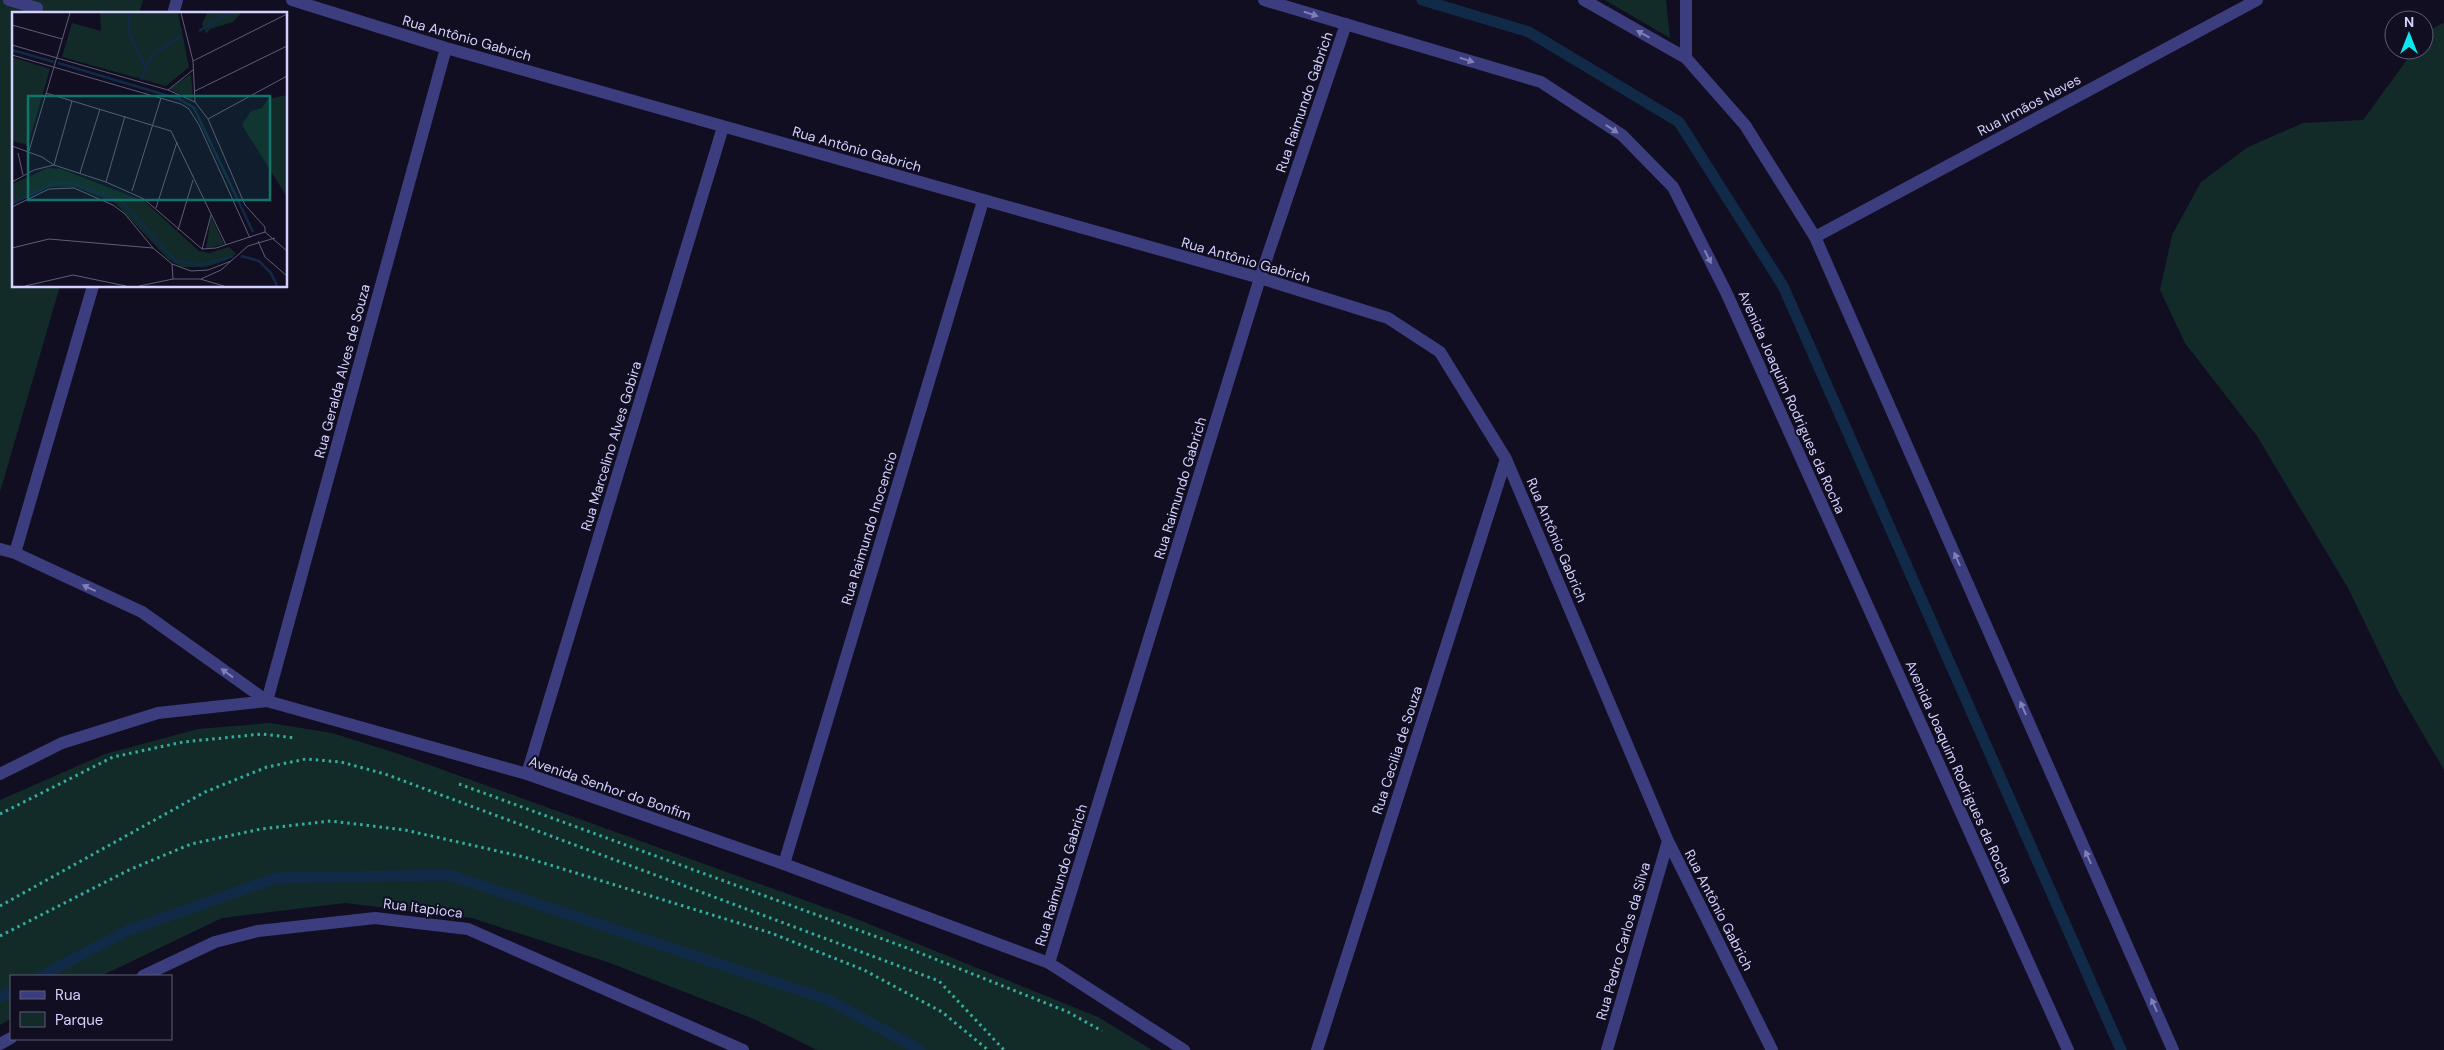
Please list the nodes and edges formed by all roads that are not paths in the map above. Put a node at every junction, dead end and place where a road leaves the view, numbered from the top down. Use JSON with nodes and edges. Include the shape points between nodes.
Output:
{"nodes":[{"id":1,"x":9,"y":0,"type":"edge"},
{"id":2,"x":292,"y":0,"type":"edge"},
{"id":3,"x":1264,"y":0,"type":"edge"},
{"id":4,"x":1584,"y":0,"type":"edge"},
{"id":5,"x":1686,"y":0,"type":"edge"},
{"id":6,"x":2257,"y":0,"type":"edge"},
{"id":7,"x":37,"y":8,"type":"dead end"},
{"id":8,"x":1346,"y":24,"type":"junction"},
{"id":9,"x":446,"y":48,"type":"junction"},
{"id":10,"x":1686,"y":58,"type":"junction"},
{"id":11,"x":723,"y":127,"type":"junction"},
{"id":12,"x":984,"y":201,"type":"junction"},
{"id":13,"x":1815,"y":237,"type":"junction"},
{"id":14,"x":1260,"y":278,"type":"junction"},
{"id":15,"x":92,"y":288,"type":"edge"},
{"id":16,"x":1506,"y":459,"type":"junction"},
{"id":17,"x":0,"y":549,"type":"edge"},
{"id":18,"x":14,"y":553,"type":"junction"},
{"id":19,"x":0,"y":557,"type":"edge"},
{"id":20,"x":266,"y":701,"type":"junction"},
{"id":21,"x":0,"y":774,"type":"edge"},
{"id":22,"x":527,"y":774,"type":"junction"},
{"id":23,"x":1668,"y":841,"type":"junction"},
{"id":24,"x":784,"y":864,"type":"junction"},
{"id":25,"x":1049,"y":963,"type":"junction"},
{"id":26,"x":145,"y":975,"type":"edge"},
{"id":27,"x":743,"y":1050,"type":"edge"},
{"id":28,"x":1184,"y":1050,"type":"edge"},
{"id":29,"x":1318,"y":1050,"type":"edge"},
{"id":30,"x":1607,"y":1050,"type":"edge"},
{"id":31,"x":1772,"y":1050,"type":"edge"},
{"id":32,"x":2068,"y":1050,"type":"edge"},
{"id":33,"x":2174,"y":1050,"type":"edge"}],
"edges":[{"from":1,"to":7,"type":"street"},
{"from":2,"to":9,"type":"street","name":"Rua Antônio Gabrich"},
{"from":3,"to":8,"type":"street","name":"Avenida Joaquim Rodrigues da Rocha","one_way":true},
{"from":10,"to":4,"type":"street","one_way":true},
{"from":5,"to":10,"type":"street"},
{"from":6,"to":13,"type":"street","name":"Rua Irmãos Neves"},
{"from":8,"to":14,"type":"street","name":"Rua Raimundo Gabrich"},
{"from":8,"to":32,"type":"street","name":"Avenida Joaquim Rodrigues da Rocha","one_way":true,"via":[[1541,82],[1622,135],[1673,187],[1726,292]]},
{"from":9,"to":11,"type":"street","name":"Rua Antônio Gabrich"},
{"from":9,"to":20,"type":"street","name":"Rua Geralda Alves de Souza"},
{"from":10,"to":13,"type":"street","via":[[1745,125]]},
{"from":11,"to":12,"type":"street","name":"Rua Antônio Gabrich"},
{"from":11,"to":22,"type":"street","name":"Rua Marcelino Alves Gobira"},
{"from":12,"to":14,"type":"street","name":"Rua Antônio Gabrich"},
{"from":12,"to":24,"type":"street","name":"Rua Raimundo Inocencio"},
{"from":33,"to":13,"type":"street","one_way":true},
{"from":14,"to":16,"type":"street","name":"Rua Antônio Gabrich","via":[[1388,318],[1440,352]]},
{"from":14,"to":25,"type":"street","name":"Rua Raimundo Gabrich"},
{"from":15,"to":18,"type":"street"},
{"from":16,"to":23,"type":"street","name":"Rua Antônio Gabrich"},
{"from":16,"to":29,"type":"street","name":"Rua Cecilia de Souza"},
{"from":17,"to":18,"type":"street"},
{"from":18,"to":19,"type":"street"},
{"from":20,"to":18,"type":"street","one_way":true,"via":[[142,612]]},
{"from":20,"to":21,"type":"street","name":"Avenida Senhor do Bonfim","via":[[158,713],[62,743]]},
{"from":20,"to":22,"type":"street","name":"Avenida Senhor do Bonfim"},
{"from":22,"to":24,"type":"street","name":"Avenida Senhor do Bonfim"},
{"from":23,"to":30,"type":"street","name":"Rua Pedro Carlos da Silva"},
{"from":23,"to":31,"type":"street","name":"Rua Antônio Gabrich"},
{"from":24,"to":25,"type":"street","name":"Avenida Senhor do Bonfim"},
{"from":25,"to":28,"type":"street","name":"Avenida Senhor do Bonfim"},
{"from":26,"to":27,"type":"street","name":"Rua Itapioca","via":[[215,942],[258,931],[375,918],[468,929]]}]}
